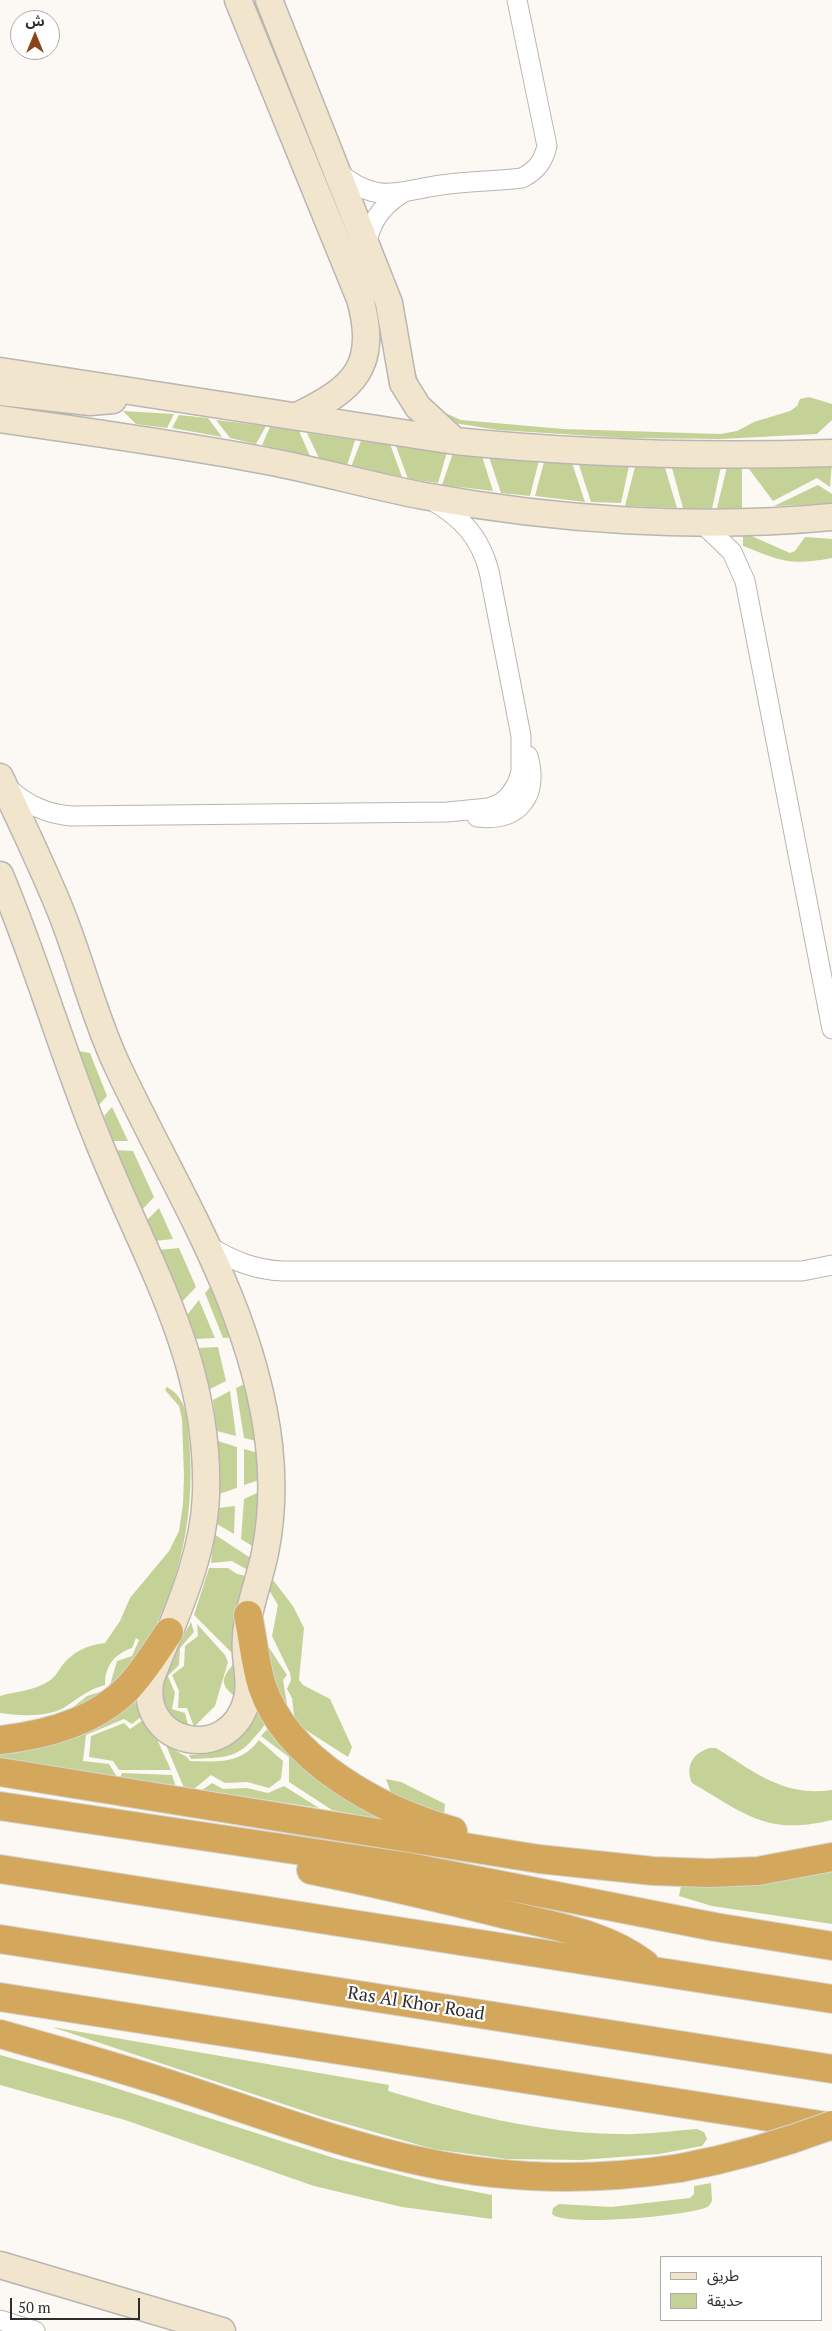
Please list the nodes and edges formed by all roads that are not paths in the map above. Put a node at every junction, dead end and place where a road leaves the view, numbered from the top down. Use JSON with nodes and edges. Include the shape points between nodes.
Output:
{"nodes":[{"id":1,"x":238,"y":0,"type":"edge"},
{"id":2,"x":269,"y":0,"type":"edge"},
{"id":3,"x":517,"y":0,"type":"edge"},
{"id":4,"x":336,"y":170,"type":"junction"},
{"id":5,"x":401,"y":194,"type":"junction"},
{"id":6,"x":366,"y":249,"type":"junction"},
{"id":7,"x":0,"y":370,"type":"edge"},
{"id":8,"x":137,"y":391,"type":"junction"},
{"id":9,"x":0,"y":392,"type":"edge"},
{"id":10,"x":297,"y":416,"type":"junction"},
{"id":11,"x":0,"y":419,"type":"edge"},
{"id":12,"x":455,"y":440,"type":"junction"},
{"id":13,"x":832,"y":453,"type":"edge"},
{"id":14,"x":425,"y":496,"type":"junction"},
{"id":15,"x":832,"y":517,"type":"edge"},
{"id":16,"x":701,"y":522,"type":"junction"},
{"id":17,"x":2,"y":780,"type":"edge"},
{"id":18,"x":0,"y":875,"type":"edge"},
{"id":19,"x":832,"y":1029,"type":"edge"},
{"id":20,"x":208,"y":1246,"type":"junction"},
{"id":21,"x":832,"y":1265,"type":"edge"},
{"id":22,"x":802,"y":1272,"type":"junction"},
{"id":23,"x":832,"y":1275,"type":"edge"},
{"id":24,"x":248,"y":1615,"type":"junction"},
{"id":25,"x":169,"y":1632,"type":"junction"},
{"id":26,"x":0,"y":1740,"type":"edge"},
{"id":27,"x":0,"y":1772,"type":"edge"},
{"id":28,"x":0,"y":1806,"type":"edge"},
{"id":29,"x":76,"y":1818,"type":"junction"},
{"id":30,"x":832,"y":1857,"type":"edge"},
{"id":31,"x":608,"y":1866,"type":"junction"},
{"id":32,"x":0,"y":1869,"type":"edge"},
{"id":33,"x":0,"y":1939,"type":"edge"},
{"id":34,"x":832,"y":1946,"type":"edge"},
{"id":35,"x":652,"y":1970,"type":"junction"},
{"id":36,"x":0,"y":1997,"type":"edge"},
{"id":37,"x":832,"y":1999,"type":"edge"},
{"id":38,"x":0,"y":2034,"type":"edge"},
{"id":39,"x":832,"y":2069,"type":"edge"},
{"id":40,"x":832,"y":2126,"type":"edge"},
{"id":41,"x":0,"y":2265,"type":"edge"},
{"id":42,"x":0,"y":2320,"type":"edge"},
{"id":43,"x":35,"y":2331,"type":"edge"},
{"id":44,"x":222,"y":2331,"type":"edge"}],
"edges":[{"from":1,"to":10,"type":"street","via":[[360,299],[367,326],[365,352],[354,377],[334,397]]},
{"from":2,"to":4,"type":"street"},
{"from":3,"to":5,"type":"street","via":[[547,146],[539,166],[522,178],[446,184]]},
{"from":4,"to":5,"type":"street","via":[[366,190]]},
{"from":4,"to":6,"type":"street"},
{"from":5,"to":6,"type":"street","via":[[376,217]]},
{"from":6,"to":12,"type":"street","via":[[389,303],[407,392],[418,407]]},
{"from":7,"to":8,"type":"street"},
{"from":8,"to":9,"type":"street","via":[[107,401],[90,402]]},
{"from":8,"to":10,"type":"street"},
{"from":10,"to":12,"type":"street"},
{"from":11,"to":14,"type":"street","via":[[218,452]]},
{"from":12,"to":13,"type":"street","via":[[616,454],[754,456]]},
{"from":14,"to":16,"type":"street","via":[[601,518]]},
{"from":14,"to":17,"type":"street","via":[[468,527],[485,555],[521,736],[521,772],[510,795],[500,803],[489,808],[447,812],[72,816],[56,815],[25,802]]},
{"from":15,"to":16,"type":"street"},
{"from":16,"to":19,"type":"street","via":[[732,552],[745,581]]},
{"from":17,"to":20,"type":"street","via":[[59,907],[114,1060]]},
{"from":18,"to":25,"type":"street","via":[[99,1144],[178,1324],[192,1371],[204,1440],[206,1496],[200,1543]]},
{"from":20,"to":22,"type":"street","via":[[240,1264],[283,1272]]},
{"from":20,"to":24,"type":"street","via":[[248,1349],[259,1387],[269,1446],[270,1528]]},
{"from":21,"to":22,"type":"street"},
{"from":22,"to":23,"type":"street"},
{"from":24,"to":25,"type":"street","via":[[245,1649],[248,1699],[230,1729],[212,1739],[182,1738],[165,1728],[154,1713],[149,1686]]},
{"from":24,"to":31,"type":"highway","via":[[262,1686],[270,1703],[302,1749],[339,1778],[394,1809],[437,1827]]},
{"from":25,"to":26,"type":"highway","via":[[128,1688],[98,1711],[50,1730]]},
{"from":27,"to":31,"type":"highway","via":[[503,1853]]},
{"from":28,"to":29,"type":"highway"},
{"from":29,"to":34,"type":"highway","via":[[409,1867],[696,1924]]},
{"from":29,"to":35,"type":"highway","via":[[149,1840],[362,1880],[592,1936],[629,1952]]},
{"from":30,"to":31,"type":"highway","via":[[758,1871],[710,1873]]},
{"from":32,"to":35,"type":"highway"},
{"from":33,"to":39,"type":"highway","name":"Ras Al Khor Road"},
{"from":35,"to":37,"type":"highway"},
{"from":36,"to":40,"type":"highway"},
{"from":38,"to":40,"type":"highway","bridge":true,"via":[[160,2080],[351,2143],[424,2162],[500,2173],[554,2176],[643,2174],[736,2157]]},
{"from":41,"to":44,"type":"street"},
{"from":42,"to":43,"type":"street"}]}
